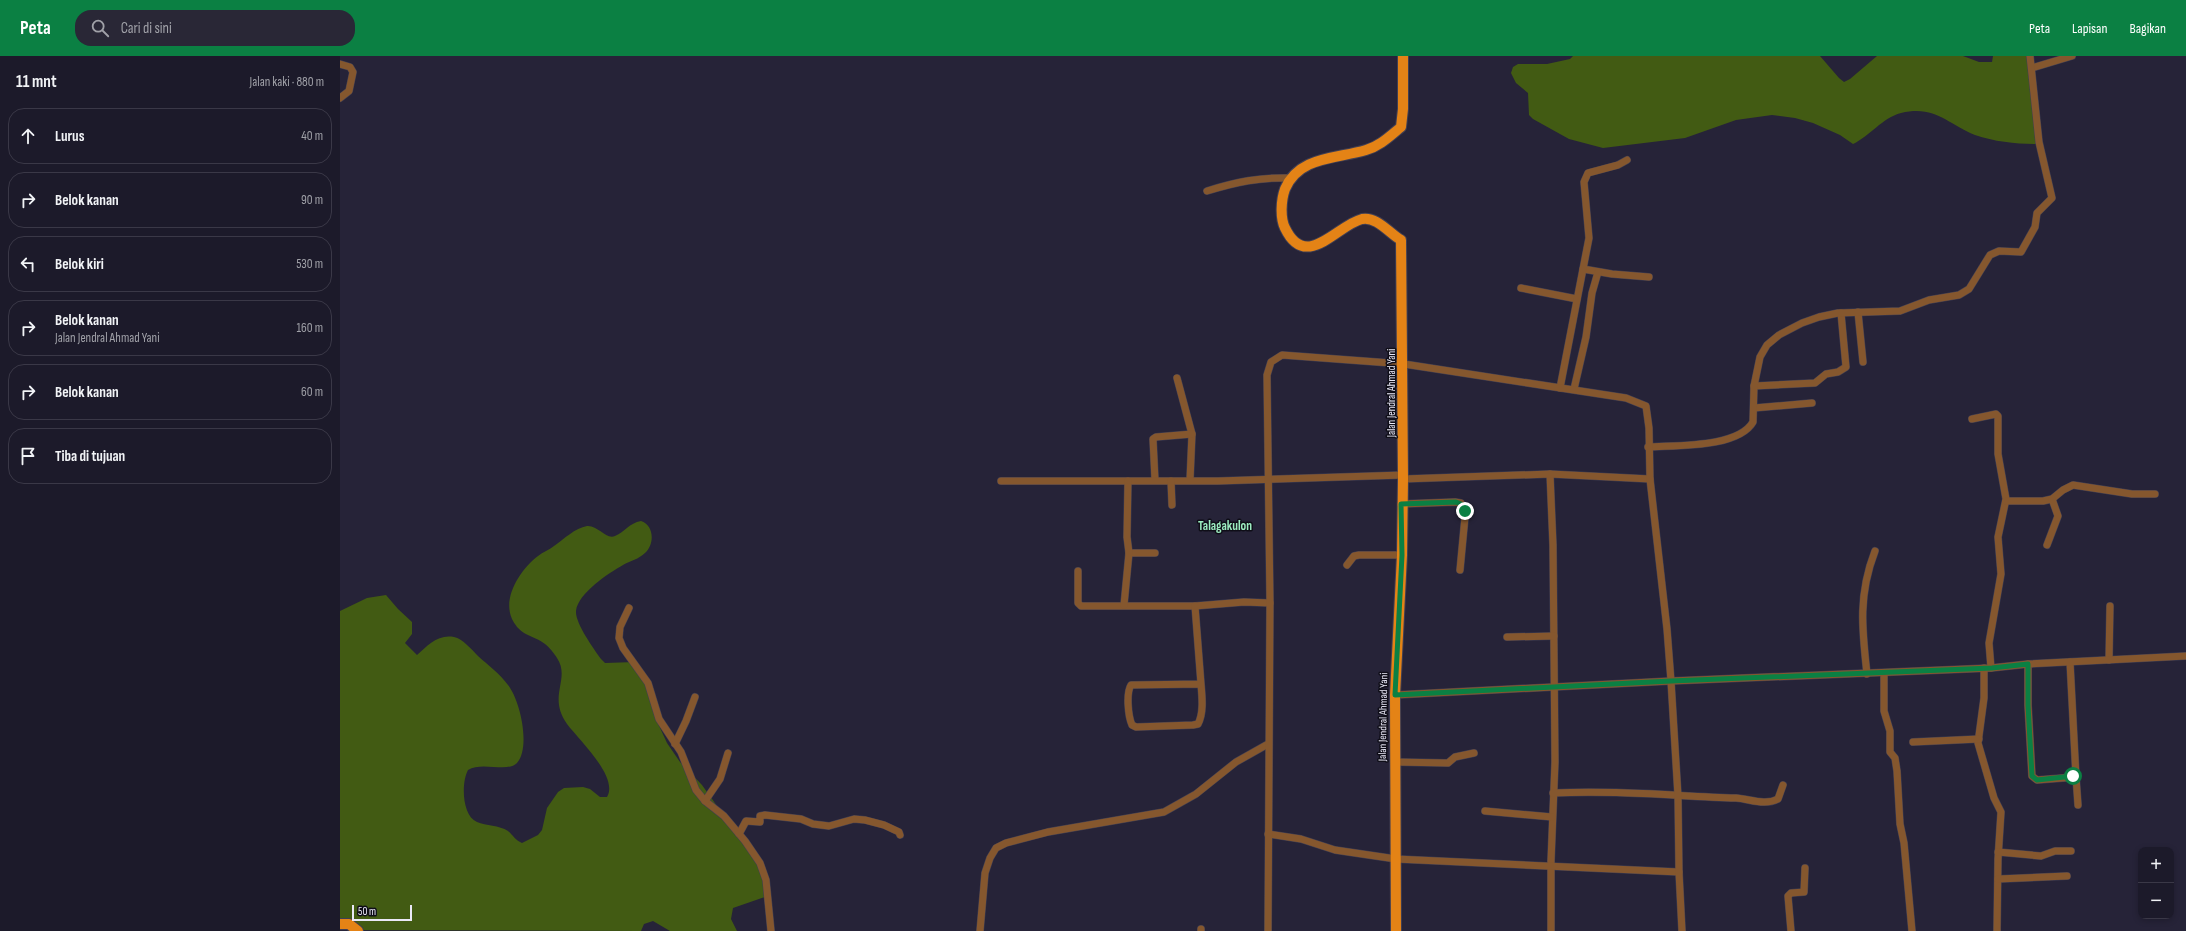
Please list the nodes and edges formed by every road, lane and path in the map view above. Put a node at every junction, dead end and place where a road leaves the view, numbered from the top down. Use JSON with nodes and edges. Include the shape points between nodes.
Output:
{"nodes":[{"id":1,"x":1403,"y":56,"type":"edge"},
{"id":2,"x":2030,"y":56,"type":"edge"},
{"id":3,"x":2072,"y":56,"type":"edge"},
{"id":4,"x":340,"y":64,"type":"edge"},
{"id":5,"x":2032,"y":68,"type":"junction"},
{"id":6,"x":340,"y":98,"type":"edge"},
{"id":7,"x":1627,"y":160,"type":"dead end"},
{"id":8,"x":1290,"y":178,"type":"junction"},
{"id":9,"x":1207,"y":191,"type":"dead end"},
{"id":10,"x":1583,"y":269,"type":"junction"},
{"id":11,"x":1598,"y":272,"type":"junction"},
{"id":12,"x":1649,"y":276,"type":"dead end"},
{"id":13,"x":1521,"y":288,"type":"dead end"},
{"id":14,"x":1577,"y":299,"type":"junction"},
{"id":15,"x":1858,"y":312,"type":"junction"},
{"id":16,"x":1841,"y":313,"type":"junction"},
{"id":17,"x":1863,"y":362,"type":"dead end"},
{"id":18,"x":1404,"y":364,"type":"junction"},
{"id":19,"x":1177,"y":378,"type":"dead end"},
{"id":20,"x":1754,"y":386,"type":"junction"},
{"id":21,"x":1560,"y":388,"type":"junction"},
{"id":22,"x":1574,"y":389,"type":"junction"},
{"id":23,"x":1812,"y":403,"type":"dead end"},
{"id":24,"x":1754,"y":408,"type":"junction"},
{"id":25,"x":1972,"y":419,"type":"dead end"},
{"id":26,"x":1192,"y":434,"type":"junction"},
{"id":27,"x":1648,"y":447,"type":"junction"},
{"id":28,"x":1550,"y":474,"type":"junction"},
{"id":29,"x":1403,"y":477,"type":"junction"},
{"id":30,"x":1268,"y":478,"type":"junction"},
{"id":31,"x":1650,"y":479,"type":"junction"},
{"id":32,"x":1156,"y":480,"type":"junction"},
{"id":33,"x":1190,"y":480,"type":"junction"},
{"id":34,"x":1000,"y":481,"type":"dead end"},
{"id":35,"x":1128,"y":481,"type":"junction"},
{"id":36,"x":1171,"y":481,"type":"junction"},
{"id":37,"x":2155,"y":494,"type":"dead end"},
{"id":38,"x":2052,"y":499,"type":"junction"},
{"id":39,"x":2006,"y":501,"type":"junction"},
{"id":40,"x":1401,"y":504,"type":"junction"},
{"id":41,"x":1172,"y":505,"type":"dead end"},
{"id":42,"x":2047,"y":545,"type":"dead end"},
{"id":43,"x":1875,"y":551,"type":"dead end"},
{"id":44,"x":1130,"y":553,"type":"junction"},
{"id":45,"x":1155,"y":553,"type":"dead end"},
{"id":46,"x":1402,"y":555,"type":"junction"},
{"id":47,"x":1347,"y":565,"type":"dead end"},
{"id":48,"x":1460,"y":570,"type":"dead end"},
{"id":49,"x":1078,"y":571,"type":"dead end"},
{"id":50,"x":1270,"y":603,"type":"junction"},
{"id":51,"x":1124,"y":605,"type":"junction"},
{"id":52,"x":1195,"y":606,"type":"junction"},
{"id":53,"x":2110,"y":606,"type":"dead end"},
{"id":54,"x":629,"y":608,"type":"dead end"},
{"id":55,"x":1554,"y":636,"type":"junction"},
{"id":56,"x":1507,"y":637,"type":"dead end"},
{"id":57,"x":2186,"y":656,"type":"edge"},
{"id":58,"x":2109,"y":660,"type":"junction"},
{"id":59,"x":2070,"y":662,"type":"junction"},
{"id":60,"x":2028,"y":664,"type":"junction"},
{"id":61,"x":1988,"y":668,"type":"junction"},
{"id":62,"x":1867,"y":674,"type":"junction"},
{"id":63,"x":1884,"y":674,"type":"junction"},
{"id":64,"x":1671,"y":681,"type":"junction"},
{"id":65,"x":1201,"y":684,"type":"junction"},
{"id":66,"x":1554,"y":687,"type":"junction"},
{"id":67,"x":1395,"y":695,"type":"junction"},
{"id":68,"x":695,"y":697,"type":"dead end"},
{"id":69,"x":1979,"y":739,"type":"junction"},
{"id":70,"x":1913,"y":742,"type":"dead end"},
{"id":71,"x":675,"y":744,"type":"junction"},
{"id":72,"x":1268,"y":744,"type":"junction"},
{"id":73,"x":728,"y":753,"type":"dead end"},
{"id":74,"x":1474,"y":753,"type":"dead end"},
{"id":75,"x":1395,"y":762,"type":"junction"},
{"id":76,"x":2076,"y":776,"type":"junction"},
{"id":77,"x":1782,"y":785,"type":"dead end"},
{"id":78,"x":1553,"y":793,"type":"junction"},
{"id":79,"x":1678,"y":796,"type":"junction"},
{"id":80,"x":705,"y":802,"type":"junction"},
{"id":81,"x":2078,"y":805,"type":"dead end"},
{"id":82,"x":1485,"y":811,"type":"dead end"},
{"id":83,"x":1552,"y":817,"type":"junction"},
{"id":84,"x":739,"y":834,"type":"junction"},
{"id":85,"x":1268,"y":834,"type":"junction"},
{"id":86,"x":900,"y":836,"type":"dead end"},
{"id":87,"x":2071,"y":851,"type":"dead end"},
{"id":88,"x":1998,"y":852,"type":"junction"},
{"id":89,"x":1396,"y":859,"type":"junction"},
{"id":90,"x":1551,"y":865,"type":"junction"},
{"id":91,"x":1805,"y":868,"type":"dead end"},
{"id":92,"x":1679,"y":872,"type":"junction"},
{"id":93,"x":2067,"y":876,"type":"dead end"},
{"id":94,"x":1998,"y":879,"type":"junction"},
{"id":95,"x":340,"y":924,"type":"edge"},
{"id":96,"x":358,"y":931,"type":"edge"},
{"id":97,"x":771,"y":931,"type":"edge"},
{"id":98,"x":980,"y":931,"type":"edge"},
{"id":99,"x":1268,"y":931,"type":"edge"},
{"id":100,"x":1396,"y":931,"type":"edge"},
{"id":101,"x":1551,"y":931,"type":"edge"},
{"id":102,"x":1682,"y":931,"type":"edge"},
{"id":103,"x":1791,"y":931,"type":"edge"},
{"id":104,"x":1912,"y":931,"type":"edge"},
{"id":105,"x":1997,"y":931,"type":"edge"}],
"edges":[{"from":1,"to":8,"type":"main road","via":[[1401,127],[1386,140],[1366,150],[1324,158],[1302,168]]},
{"from":2,"to":5,"type":"street"},
{"from":3,"to":5,"type":"street"},
{"from":4,"to":6,"type":"street","via":[[350,67],[353,72],[349,91]]},
{"from":5,"to":15,"type":"street","via":[[2039,142],[2052,198],[2037,213],[2035,227],[2024,248],[2018,253],[1999,252],[1990,255],[1969,288],[1960,295],[1929,300],[1900,311]]},
{"from":7,"to":10,"type":"street","via":[[1588,173],[1584,182],[1589,238]]},
{"from":8,"to":9,"type":"street","via":[[1241,181]]},
{"from":8,"to":18,"type":"main road","name":"Jalan Jendral Ahmad Yani","via":[[1284,193],[1282,211],[1284,226],[1296,242],[1304,246],[1315,246],[1362,219],[1374,221],[1401,240]]},
{"from":10,"to":11,"type":"street"},
{"from":10,"to":14,"type":"street"},
{"from":11,"to":12,"type":"street"},
{"from":11,"to":22,"type":"street"},
{"from":13,"to":14,"type":"street"},
{"from":14,"to":21,"type":"street"},
{"from":15,"to":16,"type":"street"},
{"from":15,"to":17,"type":"street"},
{"from":16,"to":20,"type":"street","via":[[1811,319],[1779,335],[1766,345],[1760,357]]},
{"from":16,"to":20,"type":"street","via":[[1846,367],[1838,372],[1826,374],[1814,383]]},
{"from":18,"to":21,"type":"street"},
{"from":18,"to":29,"type":"main road","name":"Jalan Jendral Ahmad Yani"},
{"from":18,"to":30,"type":"street","via":[[1317,356],[1282,355],[1274,358],[1268,367],[1267,375]]},
{"from":19,"to":26,"type":"street"},
{"from":20,"to":24,"type":"street"},
{"from":21,"to":22,"type":"street"},
{"from":22,"to":27,"type":"street","via":[[1644,403],[1647,408]]},
{"from":23,"to":24,"type":"street"},
{"from":24,"to":27,"type":"street","via":[[1753,423],[1731,439]]},
{"from":25,"to":39,"type":"street","via":[[1996,414],[1998,416],[1998,454]]},
{"from":26,"to":32,"type":"street","via":[[1154,438],[1152,441]]},
{"from":26,"to":33,"type":"street"},
{"from":27,"to":31,"type":"street"},
{"from":28,"to":29,"type":"street"},
{"from":28,"to":31,"type":"street"},
{"from":28,"to":55,"type":"street"},
{"from":29,"to":30,"type":"street"},
{"from":29,"to":40,"type":"main road","name":"Jalan Jendral Ahmad Yani"},
{"from":30,"to":33,"type":"street"},
{"from":30,"to":50,"type":"street"},
{"from":31,"to":64,"type":"street"},
{"from":32,"to":35,"type":"street"},
{"from":32,"to":36,"type":"street"},
{"from":33,"to":36,"type":"street"},
{"from":34,"to":35,"type":"street"},
{"from":35,"to":44,"type":"street","via":[[1127,534]]},
{"from":36,"to":41,"type":"street"},
{"from":37,"to":38,"type":"street","via":[[2124,493],[2073,485]]},
{"from":38,"to":39,"type":"street"},
{"from":38,"to":42,"type":"street","via":[[2058,516]]},
{"from":39,"to":61,"type":"street","via":[[1998,536],[2001,574],[1989,643]]},
{"from":40,"to":46,"type":"main road","name":"Jalan Jendral Ahmad Yani"},
{"from":40,"to":48,"type":"street","via":[[1456,502],[1464,506]]},
{"from":43,"to":62,"type":"street","via":[[1862,592],[1862,632]]},
{"from":44,"to":45,"type":"street"},
{"from":44,"to":51,"type":"street"},
{"from":46,"to":47,"type":"street","via":[[1359,555],[1354,556]]},
{"from":46,"to":67,"type":"main road","name":"Jalan Jendral Ahmad Yani"},
{"from":49,"to":51,"type":"street","via":[[1079,604]]},
{"from":50,"to":52,"type":"street","via":[[1244,602]]},
{"from":50,"to":72,"type":"street"},
{"from":51,"to":52,"type":"street"},
{"from":52,"to":65,"type":"street"},
{"from":53,"to":58,"type":"street"},
{"from":54,"to":71,"type":"street","via":[[620,627],[619,638],[623,648],[648,683],[659,719]]},
{"from":55,"to":56,"type":"street"},
{"from":55,"to":66,"type":"street"},
{"from":57,"to":58,"type":"street"},
{"from":58,"to":59,"type":"street"},
{"from":59,"to":60,"type":"street"},
{"from":59,"to":76,"type":"street"},
{"from":60,"to":61,"type":"street"},
{"from":60,"to":76,"type":"street","via":[[2032,776],[2037,780]]},
{"from":61,"to":63,"type":"street"},
{"from":61,"to":69,"type":"street"},
{"from":62,"to":63,"type":"street"},
{"from":62,"to":64,"type":"street"},
{"from":63,"to":104,"type":"street","via":[[1884,710],[1890,732],[1890,752],[1896,764]]},
{"from":64,"to":66,"type":"street"},
{"from":64,"to":79,"type":"street"},
{"from":65,"to":65,"type":"street","via":[[1198,724],[1136,727],[1132,725],[1129,702],[1131,685]]},
{"from":66,"to":67,"type":"street"},
{"from":66,"to":78,"type":"street"},
{"from":67,"to":75,"type":"main road","name":"Jalan Jendral Ahmad Yani"},
{"from":68,"to":71,"type":"street"},
{"from":69,"to":70,"type":"street"},
{"from":69,"to":88,"type":"street","via":[[1982,756],[2001,812]]},
{"from":71,"to":80,"type":"street","via":[[681,752],[696,790]]},
{"from":72,"to":85,"type":"street"},
{"from":72,"to":98,"type":"street","via":[[1236,762],[1196,794],[1164,812],[1041,834],[996,848],[984,873]]},
{"from":73,"to":80,"type":"street","via":[[720,779]]},
{"from":74,"to":75,"type":"street","via":[[1454,757],[1448,763]]},
{"from":75,"to":89,"type":"main road","name":"Jalan Jendral Ahmad Yani"},
{"from":76,"to":81,"type":"street"},
{"from":77,"to":79,"type":"street","via":[[1778,800],[1773,802]]},
{"from":78,"to":79,"type":"street","via":[[1594,791]]},
{"from":78,"to":83,"type":"street"},
{"from":79,"to":92,"type":"street"},
{"from":80,"to":84,"type":"street","via":[[724,816]]},
{"from":82,"to":83,"type":"street"},
{"from":83,"to":90,"type":"street"},
{"from":84,"to":86,"type":"street","via":[[746,821],[760,822],[760,816],[765,815],[801,819],[829,826],[854,819],[865,820],[884,825],[899,832]]},
{"from":84,"to":97,"type":"street","via":[[760,863],[766,880]]},
{"from":85,"to":89,"type":"street","via":[[1301,839],[1335,850]]},
{"from":85,"to":99,"type":"street"},
{"from":87,"to":88,"type":"street","via":[[2041,856]]},
{"from":88,"to":94,"type":"street"},
{"from":89,"to":90,"type":"street"},
{"from":89,"to":100,"type":"main road","name":"Jalan Jendral Ahmad Yani"},
{"from":90,"to":92,"type":"street"},
{"from":90,"to":101,"type":"street"},
{"from":91,"to":103,"type":"street","via":[[1804,892],[1791,893],[1788,896]]},
{"from":92,"to":102,"type":"street"},
{"from":93,"to":94,"type":"street"},
{"from":94,"to":105,"type":"street"},
{"from":95,"to":96,"type":"main road","via":[[349,924]]}]}
